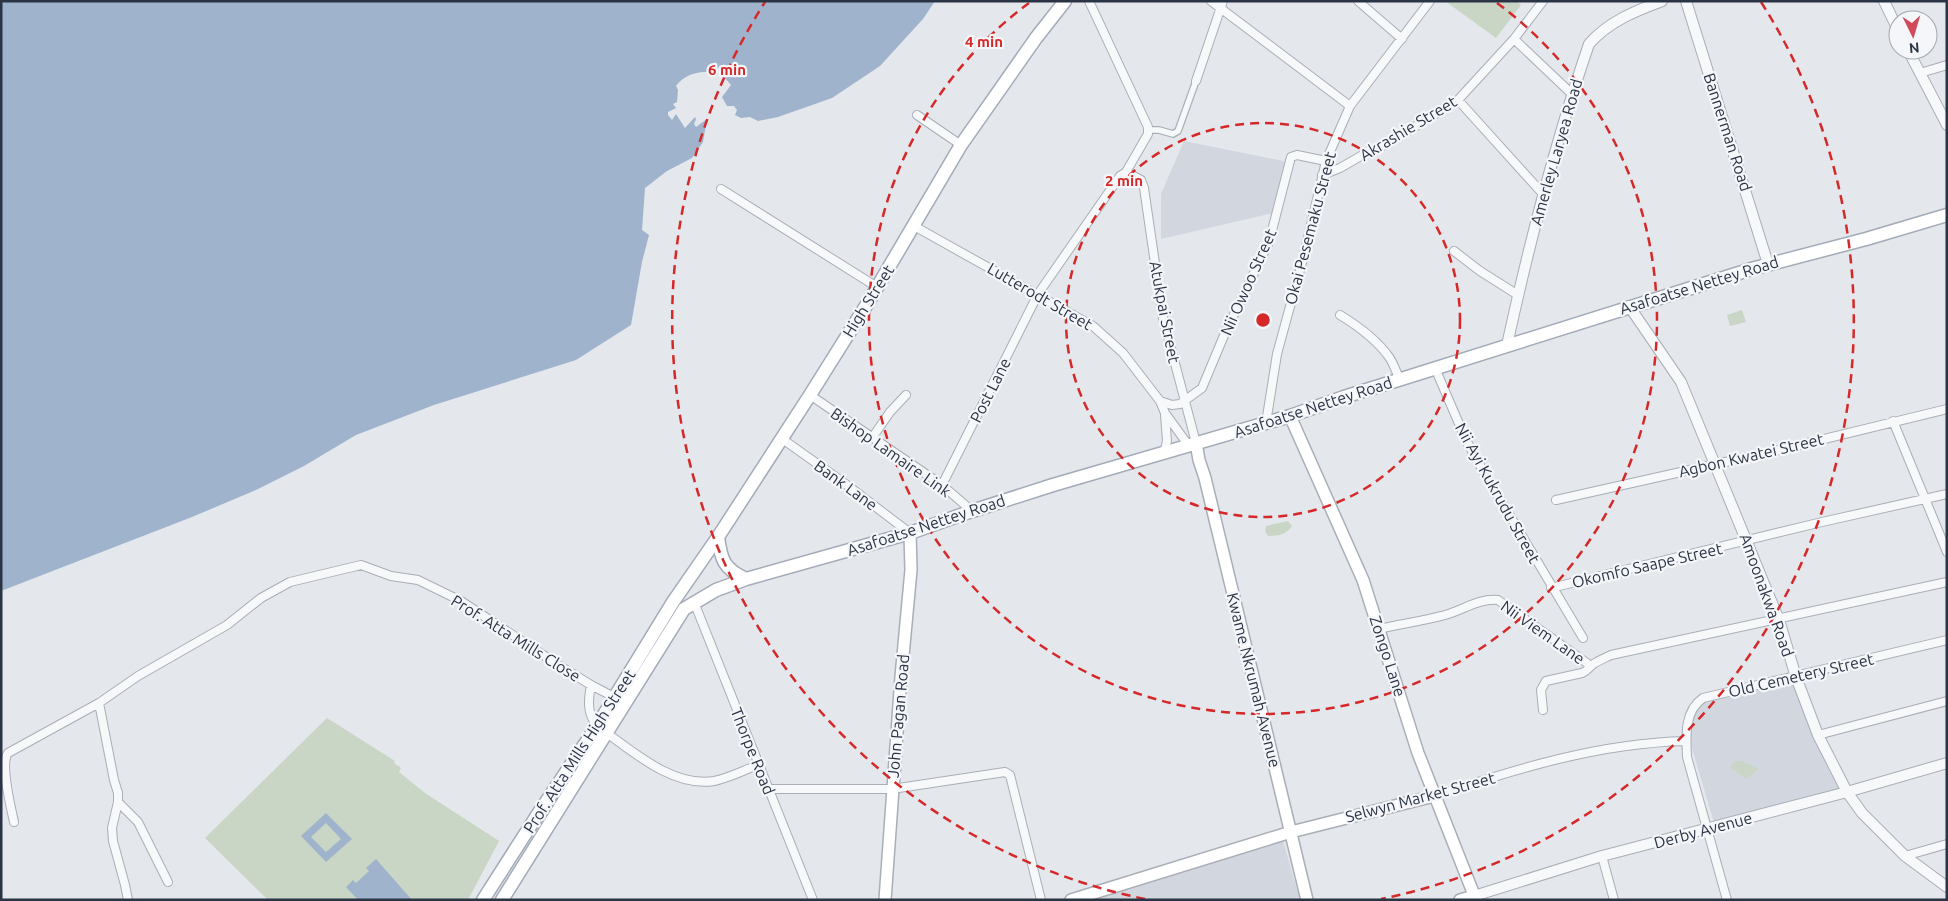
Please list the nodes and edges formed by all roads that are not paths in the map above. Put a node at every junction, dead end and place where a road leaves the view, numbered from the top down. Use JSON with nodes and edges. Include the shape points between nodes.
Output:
{"nodes":[{"id":1,"x":1065,"y":1,"type":"edge"},
{"id":2,"x":1089,"y":1,"type":"edge"},
{"id":3,"x":1211,"y":1,"type":"edge"},
{"id":4,"x":1358,"y":1,"type":"edge"},
{"id":5,"x":1430,"y":1,"type":"edge"},
{"id":6,"x":1662,"y":1,"type":"edge"},
{"id":7,"x":1686,"y":1,"type":"edge"},
{"id":8,"x":1539,"y":3,"type":"edge"},
{"id":9,"x":1221,"y":5,"type":"edge"},
{"id":10,"x":1402,"y":39,"type":"junction"},
{"id":11,"x":1514,"y":39,"type":"junction"},
{"id":12,"x":1913,"y":60,"type":"edge"},
{"id":13,"x":1947,"y":65,"type":"edge"},
{"id":14,"x":1920,"y":73,"type":"junction"},
{"id":15,"x":1196,"y":81,"type":"joint"},
{"id":16,"x":1573,"y":95,"type":"junction"},
{"id":17,"x":1458,"y":100,"type":"junction"},
{"id":18,"x":1350,"y":106,"type":"junction"},
{"id":19,"x":917,"y":114,"type":"dead end"},
{"id":20,"x":1947,"y":125,"type":"edge"},
{"id":21,"x":1149,"y":130,"type":"junction"},
{"id":22,"x":961,"y":145,"type":"junction"},
{"id":23,"x":1326,"y":160,"type":"junction"},
{"id":24,"x":1126,"y":172,"type":"junction"},
{"id":25,"x":1322,"y":175,"type":"junction"},
{"id":26,"x":721,"y":189,"type":"dead end"},
{"id":27,"x":1543,"y":194,"type":"junction"},
{"id":28,"x":1947,"y":215,"type":"edge"},
{"id":29,"x":914,"y":226,"type":"junction"},
{"id":30,"x":1454,"y":251,"type":"dead end"},
{"id":31,"x":1768,"y":264,"type":"junction"},
{"id":32,"x":877,"y":287,"type":"junction"},
{"id":33,"x":1038,"y":294,"type":"junction"},
{"id":34,"x":1518,"y":295,"type":"junction"},
{"id":35,"x":1629,"y":306,"type":"junction"},
{"id":36,"x":1340,"y":315,"type":"dead end"},
{"id":37,"x":1507,"y":345,"type":"junction"},
{"id":38,"x":1435,"y":368,"type":"junction"},
{"id":39,"x":1400,"y":380,"type":"junction"},
{"id":40,"x":810,"y":395,"type":"junction"},
{"id":41,"x":906,"y":395,"type":"dead end"},
{"id":42,"x":1160,"y":401,"type":"junction"},
{"id":43,"x":1185,"y":401,"type":"junction"},
{"id":44,"x":1947,"y":409,"type":"edge"},
{"id":45,"x":1165,"y":413,"type":"junction"},
{"id":46,"x":1290,"y":416,"type":"junction"},
{"id":47,"x":1893,"y":421,"type":"junction"},
{"id":48,"x":1266,"y":423,"type":"junction"},
{"id":49,"x":781,"y":438,"type":"junction"},
{"id":50,"x":872,"y":438,"type":"junction"},
{"id":51,"x":1193,"y":444,"type":"junction"},
{"id":52,"x":1164,"y":453,"type":"junction"},
{"id":53,"x":1716,"y":464,"type":"junction"},
{"id":54,"x":942,"y":486,"type":"junction"},
{"id":55,"x":1947,"y":494,"type":"edge"},
{"id":56,"x":1924,"y":498,"type":"junction"},
{"id":57,"x":1556,"y":500,"type":"dead end"},
{"id":58,"x":972,"y":510,"type":"junction"},
{"id":59,"x":910,"y":533,"type":"junction"},
{"id":60,"x":718,"y":537,"type":"junction"},
{"id":61,"x":1747,"y":542,"type":"junction"},
{"id":62,"x":1947,"y":552,"type":"edge"},
{"id":63,"x":746,"y":580,"type":"junction"},
{"id":64,"x":1947,"y":582,"type":"edge"},
{"id":65,"x":1551,"y":588,"type":"junction"},
{"id":66,"x":673,"y":602,"type":"junction"},
{"id":67,"x":689,"y":606,"type":"junction"},
{"id":68,"x":1779,"y":620,"type":"junction"},
{"id":69,"x":1379,"y":628,"type":"junction"},
{"id":70,"x":1583,"y":638,"type":"dead end"},
{"id":71,"x":1947,"y":640,"type":"edge"},
{"id":72,"x":1591,"y":666,"type":"junction"},
{"id":73,"x":1796,"y":677,"type":"junction"},
{"id":74,"x":591,"y":686,"type":"junction"},
{"id":75,"x":614,"y":697,"type":"junction"},
{"id":76,"x":1947,"y":701,"type":"edge"},
{"id":77,"x":99,"y":703,"type":"junction"},
{"id":78,"x":1543,"y":710,"type":"dead end"},
{"id":79,"x":602,"y":729,"type":"junction"},
{"id":80,"x":1818,"y":735,"type":"junction"},
{"id":81,"x":1686,"y":741,"type":"junction"},
{"id":82,"x":1947,"y":763,"type":"edge"},
{"id":83,"x":758,"y":765,"type":"junction"},
{"id":84,"x":892,"y":789,"type":"junction"},
{"id":85,"x":769,"y":790,"type":"junction"},
{"id":86,"x":1847,"y":792,"type":"junction"},
{"id":87,"x":1434,"y":796,"type":"junction"},
{"id":88,"x":118,"y":802,"type":"junction"},
{"id":89,"x":14,"y":822,"type":"dead end"},
{"id":90,"x":1708,"y":828,"type":"junction"},
{"id":91,"x":1291,"y":832,"type":"junction"},
{"id":92,"x":1947,"y":844,"type":"edge"},
{"id":93,"x":1602,"y":856,"type":"junction"},
{"id":94,"x":1905,"y":856,"type":"junction"},
{"id":95,"x":168,"y":882,"type":"dead end"},
{"id":96,"x":1947,"y":887,"type":"edge"},
{"id":97,"x":1475,"y":898,"type":"edge"},
{"id":98,"x":128,"y":900,"type":"edge"},
{"id":99,"x":483,"y":900,"type":"edge"},
{"id":100,"x":502,"y":900,"type":"edge"},
{"id":101,"x":814,"y":900,"type":"edge"},
{"id":102,"x":885,"y":900,"type":"edge"},
{"id":103,"x":1042,"y":900,"type":"edge"},
{"id":104,"x":1071,"y":900,"type":"edge"},
{"id":105,"x":1307,"y":900,"type":"edge"},
{"id":106,"x":1460,"y":900,"type":"edge"},
{"id":107,"x":1614,"y":900,"type":"edge"},
{"id":108,"x":1727,"y":900,"type":"edge"}],
"edges":[{"from":1,"to":22,"type":"main road","name":"High Street"},
{"from":2,"to":21,"type":"street"},
{"from":3,"to":9,"type":"street"},
{"from":4,"to":10,"type":"street"},
{"from":5,"to":10,"type":"street","name":"Okai Pesemaku Street"},
{"from":6,"to":16,"type":"street","name":"Amerley Laryea Road","via":[[1600,31],[1589,44]]},
{"from":7,"to":31,"type":"street","name":"Bannerman Road"},
{"from":8,"to":11,"type":"street","name":"Akrashie Street"},
{"from":9,"to":15,"type":"street"},
{"from":9,"to":18,"type":"street"},
{"from":10,"to":18,"type":"street","name":"Okai Pesemaku Street"},
{"from":11,"to":16,"type":"street"},
{"from":11,"to":17,"type":"street","name":"Akrashie Street"},
{"from":12,"to":14,"type":"street"},
{"from":13,"to":14,"type":"street"},
{"from":14,"to":20,"type":"street"},
{"from":15,"to":21,"type":"street","via":[[1178,131],[1173,134]]},
{"from":16,"to":27,"type":"street","name":"Amerley Laryea Road"},
{"from":17,"to":25,"type":"street","name":"Akrashie Street","via":[[1386,144]]},
{"from":17,"to":27,"type":"street"},
{"from":18,"to":23,"type":"street","name":"Okai Pesemaku Street"},
{"from":19,"to":22,"type":"street"},
{"from":21,"to":24,"type":"street","name":"Post Lane"},
{"from":22,"to":29,"type":"main road","name":"High Street"},
{"from":23,"to":25,"type":"street","name":"Okai Pesemaku Street"},
{"from":23,"to":43,"type":"street","name":"Nii Owoo Street","via":[[1291,157],[1268,242],[1202,388]]},
{"from":24,"to":33,"type":"street","name":"Post Lane","via":[[1120,176]]},
{"from":24,"to":43,"type":"street","name":"Atukpai Street","via":[[1141,180],[1144,188],[1163,318]]},
{"from":25,"to":48,"type":"street","name":"Okai Pesemaku Street","via":[[1303,259],[1276,354]]},
{"from":26,"to":32,"type":"street"},
{"from":27,"to":34,"type":"street","name":"Amerley Laryea Road"},
{"from":28,"to":31,"type":"main road","name":"Asafoatse Nettey Road"},
{"from":29,"to":32,"type":"main road","name":"High Street"},
{"from":29,"to":33,"type":"street","name":"Lutterodt Street"},
{"from":30,"to":34,"type":"street"},
{"from":31,"to":35,"type":"main road","name":"Asafoatse Nettey Road"},
{"from":32,"to":40,"type":"main road","name":"High Street"},
{"from":33,"to":42,"type":"street","name":"Lutterodt Street","via":[[1093,326],[1123,353]]},
{"from":33,"to":54,"type":"street","name":"Post Lane"},
{"from":34,"to":37,"type":"street","name":"Amerley Laryea Road"},
{"from":35,"to":37,"type":"main road","name":"Asafoatse Nettey Road"},
{"from":35,"to":53,"type":"street","name":"Amoonakwa Road","via":[[1681,382]]},
{"from":36,"to":39,"type":"street","via":[[1383,350]]},
{"from":37,"to":38,"type":"main road","name":"Asafoatse Nettey Road"},
{"from":38,"to":39,"type":"main road","name":"Asafoatse Nettey Road"},
{"from":38,"to":65,"type":"street","name":"Nii Ayi Kukrudu Street","via":[[1474,455]]},
{"from":39,"to":46,"type":"main road","name":"Asafoatse Nettey Road"},
{"from":40,"to":49,"type":"main road","name":"High Street"},
{"from":40,"to":50,"type":"street","name":"Bishop Lamaire Link"},
{"from":41,"to":50,"type":"street"},
{"from":42,"to":43,"type":"street","via":[[1172,405]]},
{"from":42,"to":45,"type":"street","name":"Lutterodt Street"},
{"from":43,"to":51,"type":"street","name":"Atukpai Street"},
{"from":44,"to":47,"type":"street","name":"Agbon Kwatei Street"},
{"from":45,"to":51,"type":"street"},
{"from":45,"to":52,"type":"street","via":[[1167,441]]},
{"from":46,"to":48,"type":"main road","name":"Asafoatse Nettey Road"},
{"from":46,"to":69,"type":"main road","name":"Zongo Lane","via":[[1363,580]]},
{"from":47,"to":53,"type":"street","name":"Agbon Kwatei Street"},
{"from":47,"to":56,"type":"street"},
{"from":48,"to":51,"type":"main road","name":"Asafoatse Nettey Road"},
{"from":49,"to":59,"type":"street","name":"Bank Lane"},
{"from":49,"to":60,"type":"main road","name":"High Street"},
{"from":50,"to":54,"type":"street","name":"Bishop Lamaire Link"},
{"from":51,"to":52,"type":"main road","name":"Asafoatse Nettey Road"},
{"from":51,"to":91,"type":"main road","name":"Kwame Nkrumah Avenue","via":[[1205,478]]},
{"from":52,"to":58,"type":"main road","name":"Asafoatse Nettey Road"},
{"from":53,"to":57,"type":"street","name":"Agbon Kwatei Street"},
{"from":53,"to":61,"type":"street","name":"Amoonakwa Road"},
{"from":54,"to":58,"type":"street","name":"Bishop Lamaire Link"},
{"from":55,"to":56,"type":"street","name":"Okomfo Saape Street"},
{"from":56,"to":61,"type":"street","name":"Okomfo Saape Street"},
{"from":56,"to":62,"type":"street"},
{"from":58,"to":59,"type":"main road","name":"Asafoatse Nettey Road"},
{"from":59,"to":63,"type":"main road","name":"Asafoatse Nettey Road"},
{"from":59,"to":84,"type":"main road","name":"John Pagan Road","via":[[911,570]]},
{"from":60,"to":63,"type":"main road","via":[[723,561]]},
{"from":60,"to":66,"type":"main road","name":"High Street"},
{"from":61,"to":65,"type":"street","name":"Okomfo Saape Street"},
{"from":61,"to":68,"type":"street","name":"Amoonakwa Road"},
{"from":63,"to":67,"type":"main road","name":"Asafoatse Nettey Road","via":[[716,590]]},
{"from":64,"to":68,"type":"street"},
{"from":65,"to":70,"type":"street","name":"Nii Ayi Kukrudu Street"},
{"from":66,"to":67,"type":"main road"},
{"from":66,"to":75,"type":"main road","name":"Prof. Atta Mills High Street"},
{"from":67,"to":79,"type":"main road","name":"Prof. Atta Mills High Street"},
{"from":67,"to":83,"type":"street","name":"Thorpe Road"},
{"from":68,"to":72,"type":"street","via":[[1611,655]]},
{"from":68,"to":73,"type":"street","name":"Amoonakwa Road"},
{"from":69,"to":72,"type":"street","name":"Nii Viem Lane","via":[[1446,614],[1480,601],[1498,600]]},
{"from":69,"to":87,"type":"main road","name":"Zongo Lane"},
{"from":71,"to":73,"type":"street","name":"Old Cemetery Street"},
{"from":72,"to":78,"type":"street","via":[[1582,673],[1546,680],[1541,690]]},
{"from":73,"to":80,"type":"street","name":"Amoonakwa Road"},
{"from":73,"to":81,"type":"street","name":"Old Cemetery Street","via":[[1703,698],[1690,712]]},
{"from":74,"to":75,"type":"street","name":"Prof. Atta Mills Close"},
{"from":74,"to":77,"type":"street","name":"Prof. Atta Mills Close","via":[[462,601],[418,580],[391,576],[361,564],[290,582],[261,598],[227,625],[138,676]]},
{"from":74,"to":79,"type":"street","via":[[588,701],[592,719]]},
{"from":75,"to":79,"type":"main road","name":"Prof. Atta Mills High Street"},
{"from":76,"to":80,"type":"street"},
{"from":77,"to":88,"type":"street"},
{"from":77,"to":89,"type":"street","name":"Prof. Atta Mills Close","via":[[4,757],[7,793]]},
{"from":79,"to":83,"type":"street","via":[[648,763],[682,778],[713,781]]},
{"from":79,"to":99,"type":"main road","name":"Prof. Atta Mills High Street","via":[[538,814]]},
{"from":79,"to":100,"type":"main road","name":"Prof. Atta Mills High Street"},
{"from":80,"to":86,"type":"street","name":"Amoonakwa Road"},
{"from":81,"to":87,"type":"street","name":"Selwyn Market Street","via":[[1602,748]]},
{"from":81,"to":90,"type":"street","via":[[1687,757]]},
{"from":82,"to":86,"type":"street","name":"Derby Avenue"},
{"from":83,"to":85,"type":"street","name":"Thorpe Road"},
{"from":84,"to":85,"type":"street"},
{"from":84,"to":102,"type":"main road","name":"John Pagan Road"},
{"from":84,"to":103,"type":"street","via":[[1008,773]]},
{"from":85,"to":101,"type":"street","name":"Thorpe Road"},
{"from":86,"to":90,"type":"street","name":"Derby Avenue"},
{"from":86,"to":94,"type":"street","name":"Amoonakwa Road","via":[[1862,813]]},
{"from":87,"to":91,"type":"main road","name":"Selwyn Market Street"},
{"from":87,"to":97,"type":"main road","name":"Zongo Lane"},
{"from":88,"to":95,"type":"street","via":[[138,822]]},
{"from":88,"to":98,"type":"street","via":[[112,828],[113,841]]},
{"from":90,"to":93,"type":"street","name":"Derby Avenue"},
{"from":90,"to":108,"type":"street"},
{"from":91,"to":104,"type":"main road","name":"Selwyn Market Street"},
{"from":91,"to":105,"type":"main road","name":"Kwame Nkrumah Avenue"},
{"from":92,"to":94,"type":"street"},
{"from":93,"to":97,"type":"street","name":"Derby Avenue"},
{"from":93,"to":107,"type":"street"},
{"from":94,"to":96,"type":"street","name":"Amoonakwa Road"},
{"from":97,"to":106,"type":"main road","name":"Derby Avenue"}]}
